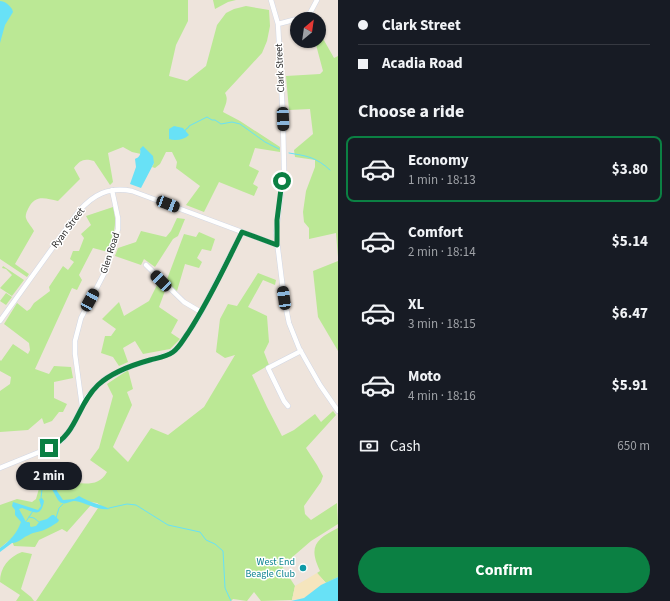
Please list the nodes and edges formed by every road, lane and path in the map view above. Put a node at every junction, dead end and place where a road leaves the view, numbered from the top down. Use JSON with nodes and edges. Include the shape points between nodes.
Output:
{"nodes":[{"id":1,"x":271,"y":0,"type":"edge"},
{"id":2,"x":317,"y":0,"type":"edge"},
{"id":3,"x":311,"y":12,"type":"edge"},
{"id":4,"x":290,"y":21,"type":"edge"},
{"id":5,"x":278,"y":24,"type":"junction"},
{"id":6,"x":112,"y":190,"type":"junction"},
{"id":7,"x":242,"y":232,"type":"junction"},
{"id":8,"x":277,"y":245,"type":"junction"},
{"id":9,"x":146,"y":266,"type":"dead end"},
{"id":10,"x":201,"y":312,"type":"junction"},
{"id":11,"x":0,"y":321,"type":"edge"},
{"id":12,"x":301,"y":351,"type":"junction"},
{"id":13,"x":82,"y":406,"type":"junction"},
{"id":14,"x":288,"y":406,"type":"dead end"},
{"id":15,"x":338,"y":411,"type":"edge"},
{"id":16,"x":0,"y":468,"type":"edge"}],
"edges":[{"from":1,"to":5,"type":"street","name":"Clark Street"},
{"from":2,"to":3,"type":"street"},
{"from":4,"to":5,"type":"street"},
{"from":5,"to":8,"type":"street","name":"Clark Street","via":[[284,158],[277,220]]},
{"from":6,"to":7,"type":"street","name":"Ryan Street","via":[[132,191]]},
{"from":6,"to":11,"type":"street","name":"Ryan Street","via":[[96,196],[79,211]]},
{"from":6,"to":13,"type":"street","name":"Glen Road","via":[[118,229],[106,270],[81,318],[75,341]]},
{"from":7,"to":8,"type":"street","name":"Ryan Street"},
{"from":7,"to":10,"type":"street"},
{"from":8,"to":12,"type":"street","name":"Clark Street","via":[[287,312]]},
{"from":9,"to":10,"type":"street","via":[[184,302]]},
{"from":10,"to":13,"type":"street","via":[[175,351],[110,376],[92,390]]},
{"from":12,"to":14,"type":"street","via":[[268,368]]},
{"from":12,"to":15,"type":"street","name":"Clark Street"},
{"from":13,"to":16,"type":"street","via":[[72,427],[59,443]]}]}
